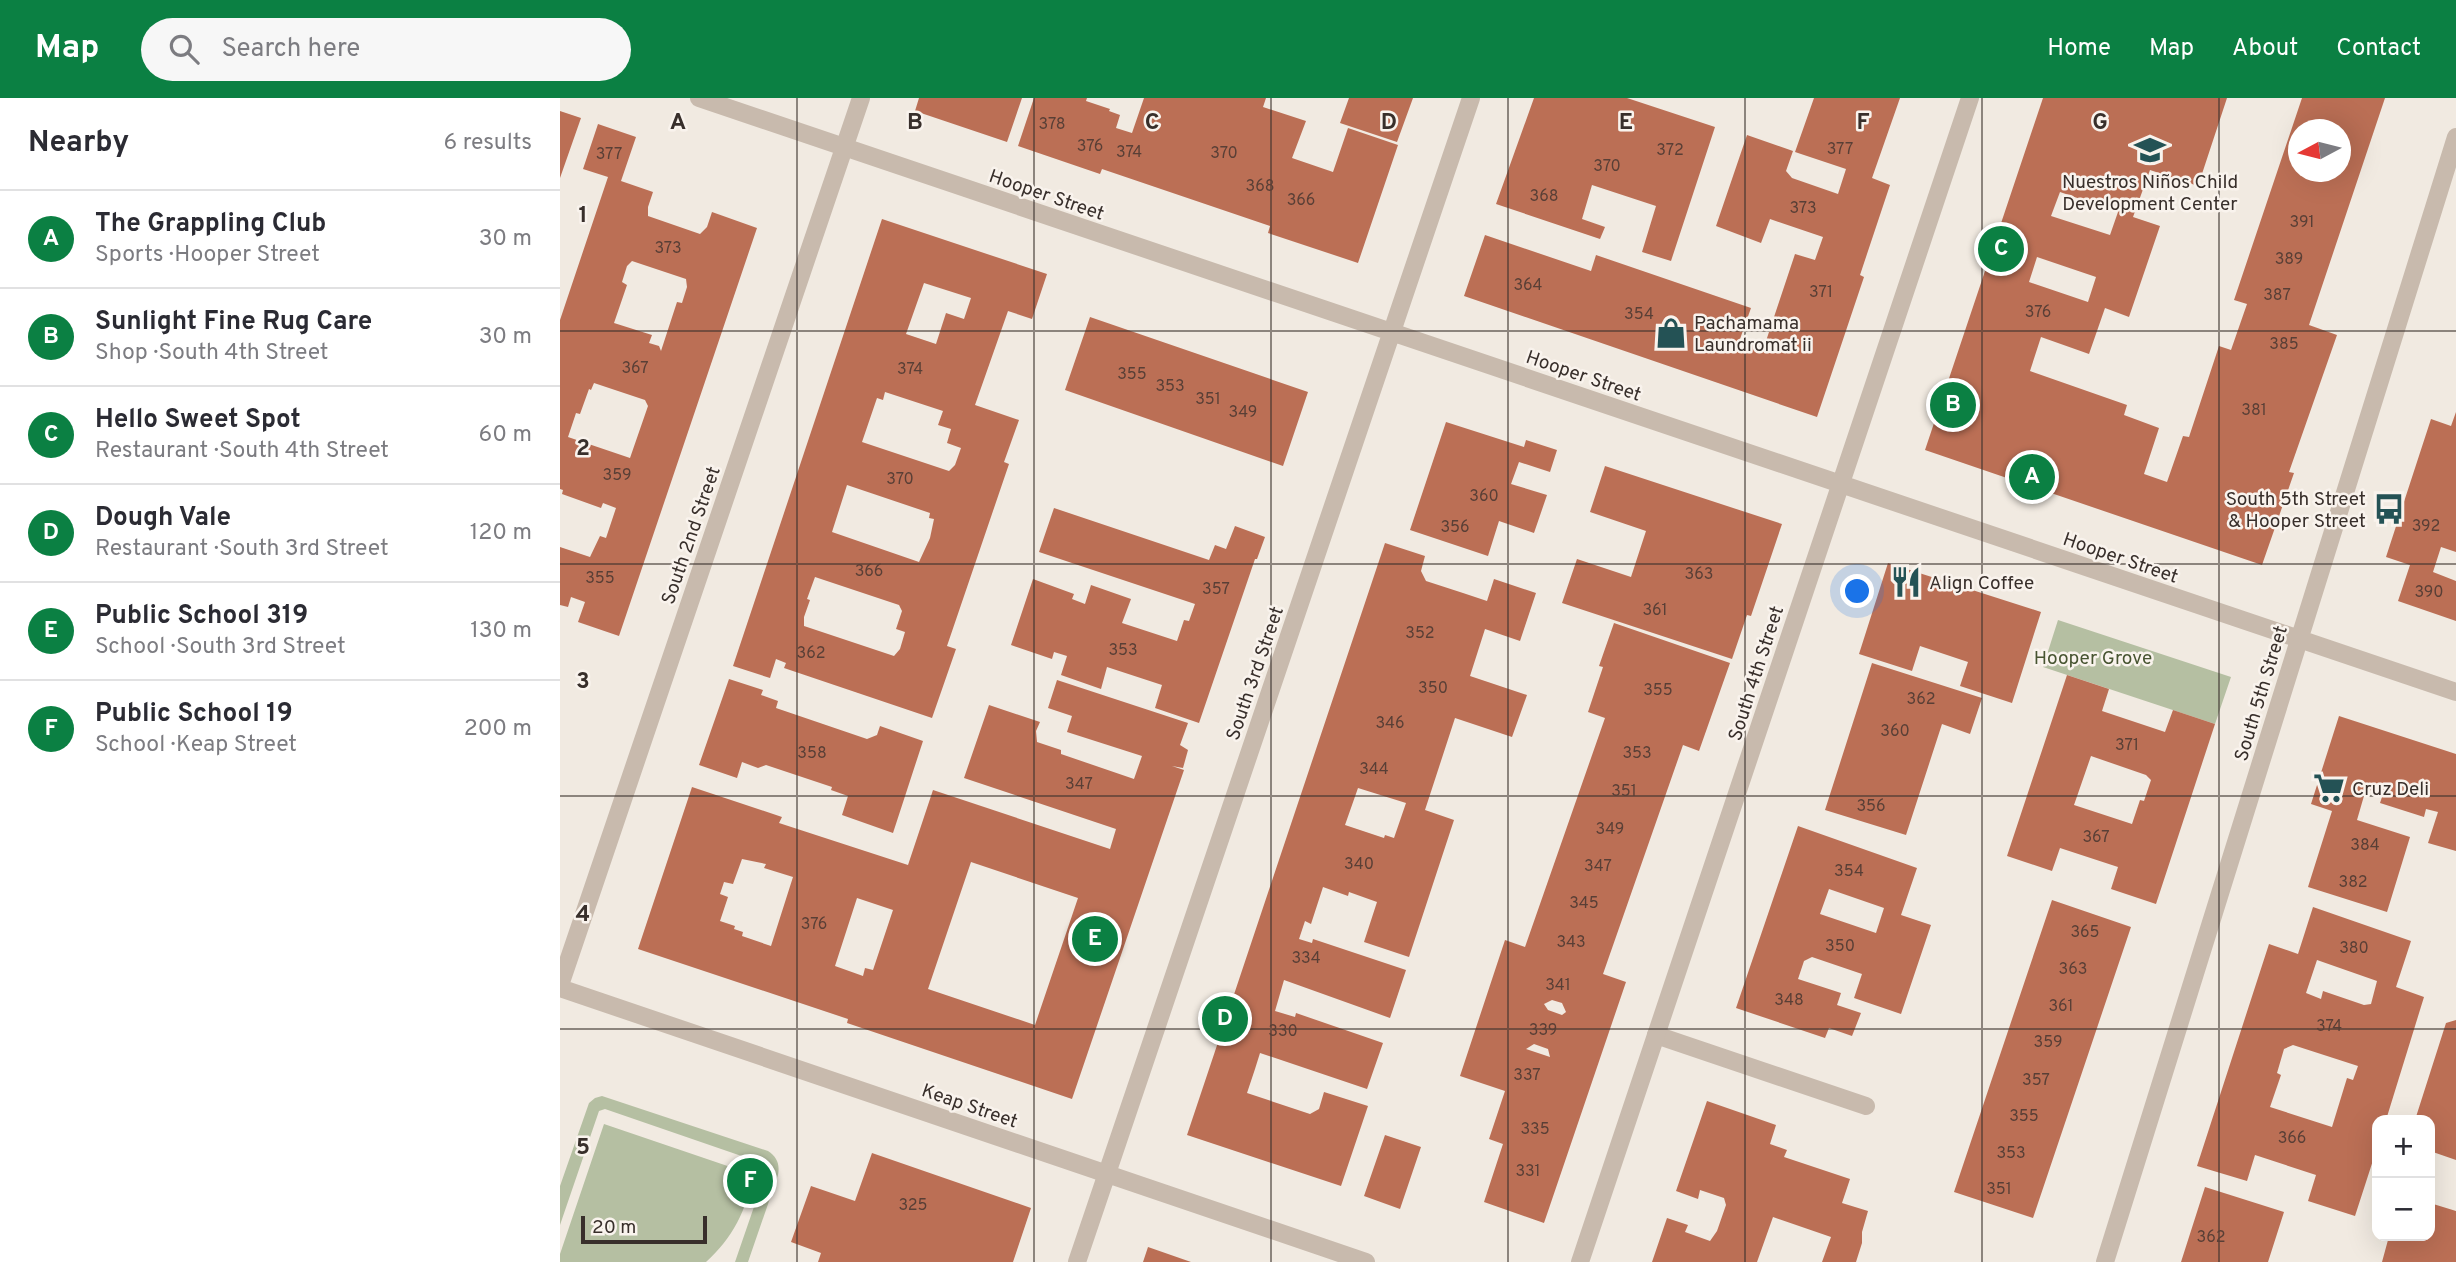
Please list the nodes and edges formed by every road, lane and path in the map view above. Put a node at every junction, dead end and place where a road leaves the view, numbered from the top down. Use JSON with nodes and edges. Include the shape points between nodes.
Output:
{"nodes":[{"id":1,"x":699,"y":98,"type":"edge"},
{"id":2,"x":861,"y":98,"type":"edge"},
{"id":3,"x":1471,"y":98,"type":"edge"},
{"id":4,"x":1970,"y":98,"type":"edge"},
{"id":5,"x":2456,"y":137,"type":"edge"},
{"id":6,"x":844,"y":147,"type":"junction"},
{"id":7,"x":1392,"y":333,"type":"junction"},
{"id":8,"x":1841,"y":484,"type":"junction"},
{"id":9,"x":2299,"y":639,"type":"junction"},
{"id":10,"x":2456,"y":692,"type":"edge"},
{"id":11,"x":560,"y":987,"type":"edge"},
{"id":12,"x":1656,"y":1035,"type":"junction"},
{"id":13,"x":1866,"y":1106,"type":"dead end"},
{"id":14,"x":1107,"y":1174,"type":"junction"},
{"id":15,"x":1077,"y":1262,"type":"edge"},
{"id":16,"x":1366,"y":1262,"type":"edge"},
{"id":17,"x":1580,"y":1262,"type":"edge"},
{"id":18,"x":2105,"y":1262,"type":"edge"}],
"edges":[{"from":1,"to":6,"type":"street","name":"Hooper Street"},
{"from":2,"to":6,"type":"street","name":"South 2nd Street"},
{"from":3,"to":7,"type":"street","name":"South 3rd Street"},
{"from":4,"to":8,"type":"street","name":"South 4th Street"},
{"from":5,"to":9,"type":"street","name":"South 5th Street"},
{"from":6,"to":7,"type":"street","name":"Hooper Street"},
{"from":6,"to":11,"type":"street","name":"South 2nd Street"},
{"from":7,"to":8,"type":"street","name":"Hooper Street"},
{"from":7,"to":14,"type":"street","name":"South 3rd Street"},
{"from":8,"to":9,"type":"street","name":"Hooper Street"},
{"from":8,"to":12,"type":"street","name":"South 4th Street"},
{"from":9,"to":10,"type":"street","name":"Hooper Street"},
{"from":9,"to":18,"type":"street","name":"South 5th Street"},
{"from":11,"to":14,"type":"street","name":"Keap Street"},
{"from":12,"to":13,"type":"street"},
{"from":12,"to":17,"type":"street","name":"South 4th Street"},
{"from":14,"to":15,"type":"street","name":"South 3rd Street"},
{"from":14,"to":16,"type":"street","name":"Keap Street"}]}
